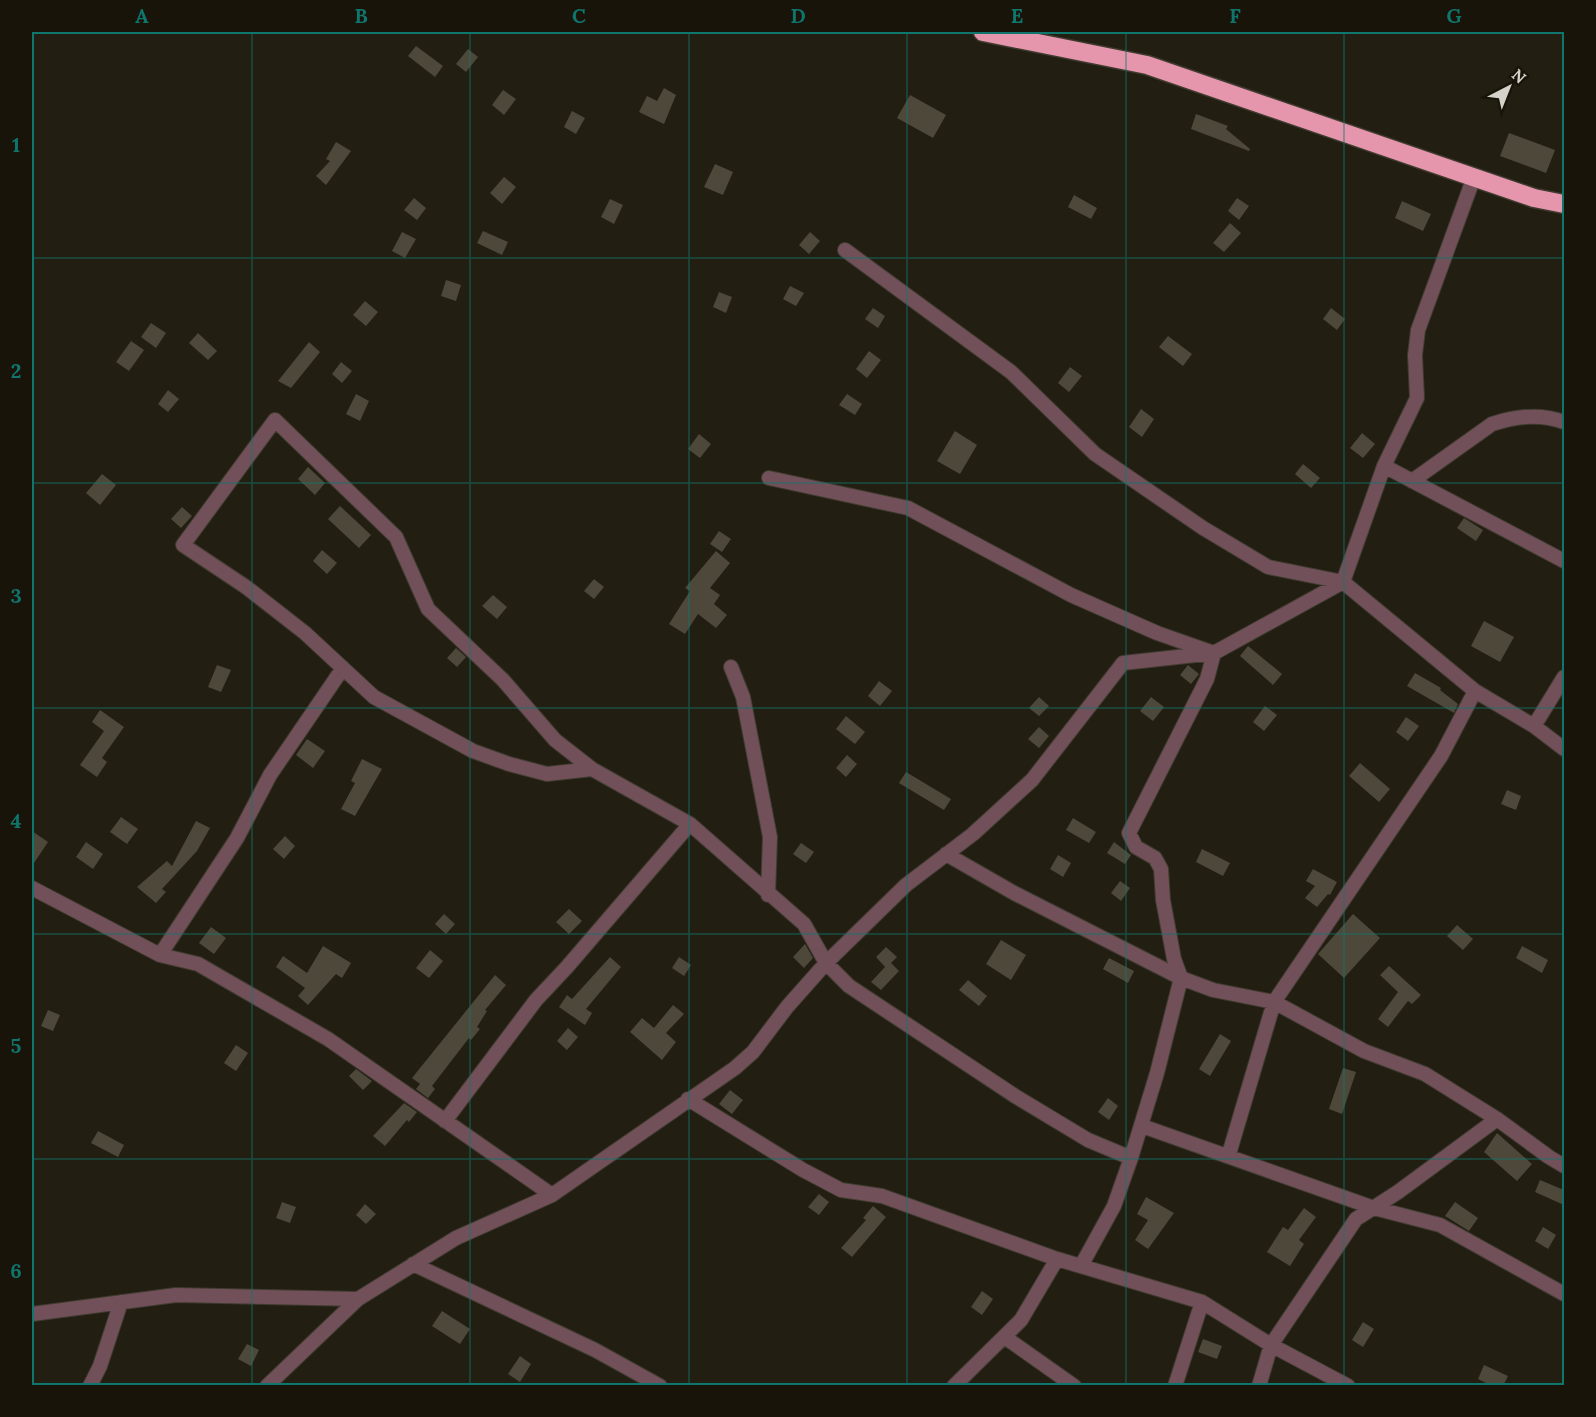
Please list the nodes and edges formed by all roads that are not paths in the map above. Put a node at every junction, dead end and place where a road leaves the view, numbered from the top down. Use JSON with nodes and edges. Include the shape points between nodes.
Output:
{"nodes":[{"id":1,"x":983,"y":32,"type":"edge"},
{"id":2,"x":1474,"y":177,"type":"junction"},
{"id":3,"x":1564,"y":204,"type":"edge"},
{"id":4,"x":845,"y":250,"type":"dead end"},
{"id":5,"x":1564,"y":422,"type":"edge"},
{"id":6,"x":1384,"y":466,"type":"junction"},
{"id":7,"x":769,"y":478,"type":"dead end"},
{"id":8,"x":1412,"y":481,"type":"junction"},
{"id":9,"x":1564,"y":561,"type":"edge"},
{"id":10,"x":1342,"y":582,"type":"junction"},
{"id":11,"x":1214,"y":653,"type":"junction"},
{"id":12,"x":731,"y":666,"type":"dead end"},
{"id":13,"x":343,"y":668,"type":"junction"},
{"id":14,"x":1564,"y":677,"type":"edge"},
{"id":15,"x":1475,"y":691,"type":"junction"},
{"id":16,"x":1534,"y":726,"type":"junction"},
{"id":17,"x":1564,"y":748,"type":"edge"},
{"id":18,"x":592,"y":769,"type":"junction"},
{"id":19,"x":690,"y":824,"type":"junction"},
{"id":20,"x":946,"y":854,"type":"junction"},
{"id":21,"x":32,"y":888,"type":"edge"},
{"id":22,"x":768,"y":895,"type":"junction"},
{"id":23,"x":160,"y":955,"type":"junction"},
{"id":24,"x":826,"y":963,"type":"junction"},
{"id":25,"x":1181,"y":978,"type":"junction"},
{"id":26,"x":1275,"y":1002,"type":"junction"},
{"id":27,"x":688,"y":1100,"type":"junction"},
{"id":28,"x":1497,"y":1119,"type":"junction"},
{"id":29,"x":446,"y":1121,"type":"junction"},
{"id":30,"x":1142,"y":1126,"type":"junction"},
{"id":31,"x":1229,"y":1154,"type":"junction"},
{"id":32,"x":1131,"y":1158,"type":"junction"},
{"id":33,"x":1564,"y":1166,"type":"edge"},
{"id":34,"x":552,"y":1195,"type":"junction"},
{"id":35,"x":1374,"y":1208,"type":"junction"},
{"id":36,"x":1057,"y":1259,"type":"junction"},
{"id":37,"x":413,"y":1264,"type":"junction"},
{"id":38,"x":1081,"y":1266,"type":"junction"},
{"id":39,"x":1563,"y":1290,"type":"edge"},
{"id":40,"x":358,"y":1299,"type":"junction"},
{"id":41,"x":121,"y":1302,"type":"junction"},
{"id":42,"x":1202,"y":1302,"type":"junction"},
{"id":43,"x":32,"y":1314,"type":"edge"},
{"id":44,"x":1006,"y":1338,"type":"junction"},
{"id":45,"x":1271,"y":1345,"type":"junction"},
{"id":46,"x":90,"y":1386,"type":"edge"},
{"id":47,"x":267,"y":1386,"type":"edge"},
{"id":48,"x":660,"y":1386,"type":"edge"},
{"id":49,"x":954,"y":1386,"type":"edge"},
{"id":50,"x":1074,"y":1386,"type":"edge"},
{"id":51,"x":1175,"y":1386,"type":"edge"},
{"id":52,"x":1259,"y":1386,"type":"edge"},
{"id":53,"x":1348,"y":1386,"type":"edge"}],
"edges":[{"from":1,"to":2,"type":"highway","via":[[1147,65]]},
{"from":2,"to":3,"type":"highway"},
{"from":2,"to":6,"type":"street","via":[[1418,330],[1417,398]]},
{"from":4,"to":10,"type":"street","via":[[1011,372],[1095,454],[1203,528],[1268,567]]},
{"from":5,"to":8,"type":"street","via":[[1534,416],[1492,424]]},
{"from":6,"to":8,"type":"street"},
{"from":6,"to":10,"type":"street"},
{"from":7,"to":11,"type":"street","via":[[908,508],[1071,595]]},
{"from":8,"to":9,"type":"street"},
{"from":10,"to":11,"type":"street"},
{"from":10,"to":15,"type":"street"},
{"from":11,"to":20,"type":"street","via":[[1123,663],[1032,780]]},
{"from":11,"to":25,"type":"street","via":[[1207,680],[1129,833],[1136,847],[1155,858],[1161,869],[1163,900]]},
{"from":12,"to":22,"type":"street","via":[[743,697],[770,837]]},
{"from":13,"to":18,"type":"street","via":[[374,697],[473,751],[547,774]]},
{"from":13,"to":18,"type":"street","via":[[246,587],[183,545],[275,420],[396,537],[428,609],[503,680],[555,740]]},
{"from":13,"to":23,"type":"street","via":[[276,765],[237,838]]},
{"from":14,"to":16,"type":"street"},
{"from":15,"to":16,"type":"street"},
{"from":15,"to":26,"type":"street","via":[[1441,756]]},
{"from":16,"to":17,"type":"street"},
{"from":18,"to":19,"type":"street"},
{"from":19,"to":22,"type":"street"},
{"from":19,"to":29,"type":"street","via":[[536,1000]]},
{"from":20,"to":24,"type":"street","via":[[906,885]]},
{"from":20,"to":25,"type":"street"},
{"from":21,"to":23,"type":"street"},
{"from":22,"to":24,"type":"street","via":[[804,924]]},
{"from":23,"to":29,"type":"street","via":[[198,964],[328,1039]]},
{"from":24,"to":27,"type":"street","via":[[753,1052]]},
{"from":24,"to":32,"type":"street","via":[[849,986],[896,1019],[1088,1140]]},
{"from":25,"to":26,"type":"street","via":[[1213,990]]},
{"from":25,"to":30,"type":"street"},
{"from":26,"to":28,"type":"street","via":[[1365,1051],[1425,1074]]},
{"from":26,"to":31,"type":"street"},
{"from":27,"to":34,"type":"street"},
{"from":27,"to":36,"type":"street","via":[[841,1190],[882,1196]]},
{"from":28,"to":33,"type":"street"},
{"from":28,"to":35,"type":"street"},
{"from":29,"to":34,"type":"street"},
{"from":30,"to":31,"type":"street"},
{"from":30,"to":32,"type":"street"},
{"from":31,"to":35,"type":"street"},
{"from":32,"to":38,"type":"street","via":[[1114,1206]]},
{"from":34,"to":37,"type":"street","via":[[456,1238]]},
{"from":35,"to":39,"type":"street","via":[[1440,1226]]},
{"from":35,"to":45,"type":"street","via":[[1356,1219]]},
{"from":36,"to":38,"type":"street"},
{"from":36,"to":44,"type":"street"},
{"from":37,"to":40,"type":"street"},
{"from":37,"to":48,"type":"street","via":[[595,1350]]},
{"from":38,"to":42,"type":"street"},
{"from":40,"to":41,"type":"street","via":[[176,1294]]},
{"from":40,"to":47,"type":"street"},
{"from":41,"to":43,"type":"street"},
{"from":41,"to":46,"type":"street"},
{"from":42,"to":45,"type":"street"},
{"from":42,"to":51,"type":"street"},
{"from":44,"to":49,"type":"street"},
{"from":44,"to":50,"type":"street"},
{"from":45,"to":52,"type":"street"},
{"from":45,"to":53,"type":"street"}]}
